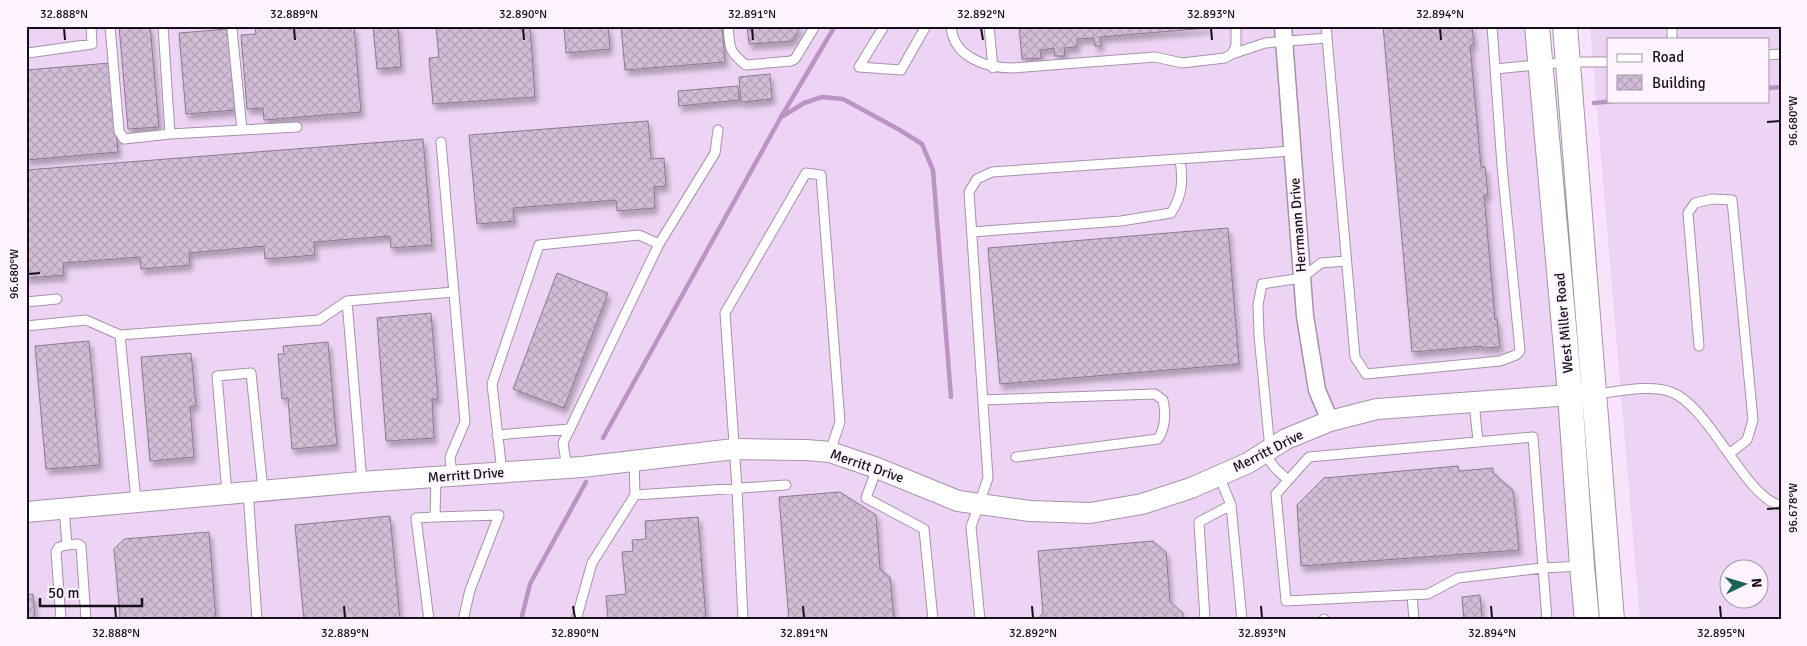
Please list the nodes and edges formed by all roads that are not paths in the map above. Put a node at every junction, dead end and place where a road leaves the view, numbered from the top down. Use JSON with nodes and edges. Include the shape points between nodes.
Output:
{"nodes":[{"id":1,"x":91,"y":26,"type":"edge"},
{"id":2,"x":110,"y":26,"type":"edge"},
{"id":3,"x":163,"y":26,"type":"edge"},
{"id":4,"x":233,"y":26,"type":"edge"},
{"id":5,"x":728,"y":26,"type":"edge"},
{"id":6,"x":815,"y":26,"type":"edge"},
{"id":7,"x":884,"y":26,"type":"edge"},
{"id":8,"x":926,"y":26,"type":"edge"},
{"id":9,"x":951,"y":26,"type":"edge"},
{"id":10,"x":990,"y":26,"type":"edge"},
{"id":11,"x":1236,"y":26,"type":"edge"},
{"id":12,"x":1326,"y":26,"type":"edge"},
{"id":13,"x":1492,"y":26,"type":"edge"},
{"id":14,"x":1537,"y":26,"type":"edge"},
{"id":15,"x":1565,"y":26,"type":"edge"},
{"id":16,"x":1284,"y":34,"type":"edge"},
{"id":17,"x":1327,"y":38,"type":"junction"},
{"id":18,"x":26,"y":51,"type":"edge"},
{"id":19,"x":1232,"y":54,"type":"junction"},
{"id":20,"x":1567,"y":62,"type":"junction"},
{"id":21,"x":1607,"y":62,"type":"edge"},
{"id":22,"x":1540,"y":65,"type":"junction"},
{"id":23,"x":993,"y":68,"type":"junction"},
{"id":24,"x":1495,"y":69,"type":"junction"},
{"id":25,"x":297,"y":127,"type":"dead end"},
{"id":26,"x":242,"y":130,"type":"junction"},
{"id":27,"x":718,"y":130,"type":"dead end"},
{"id":28,"x":170,"y":134,"type":"junction"},
{"id":29,"x":441,"y":142,"type":"dead end"},
{"id":30,"x":1292,"y":151,"type":"junction"},
{"id":31,"x":1180,"y":159,"type":"junction"},
{"id":32,"x":972,"y":232,"type":"junction"},
{"id":33,"x":660,"y":244,"type":"junction"},
{"id":34,"x":1346,"y":261,"type":"junction"},
{"id":35,"x":1302,"y":278,"type":"junction"},
{"id":36,"x":454,"y":292,"type":"junction"},
{"id":37,"x":57,"y":299,"type":"dead end"},
{"id":38,"x":348,"y":300,"type":"junction"},
{"id":39,"x":26,"y":302,"type":"edge"},
{"id":40,"x":26,"y":326,"type":"edge"},
{"id":41,"x":120,"y":334,"type":"junction"},
{"id":42,"x":1698,"y":346,"type":"dead end"},
{"id":43,"x":1570,"y":394,"type":"junction"},
{"id":44,"x":1595,"y":394,"type":"junction"},
{"id":45,"x":983,"y":400,"type":"junction"},
{"id":46,"x":1474,"y":401,"type":"junction"},
{"id":47,"x":1330,"y":421,"type":"junction"},
{"id":48,"x":570,"y":429,"type":"junction"},
{"id":49,"x":497,"y":435,"type":"junction"},
{"id":50,"x":1478,"y":441,"type":"junction"},
{"id":51,"x":734,"y":449,"type":"junction"},
{"id":52,"x":1267,"y":451,"type":"junction"},
{"id":53,"x":830,"y":452,"type":"junction"},
{"id":54,"x":1729,"y":454,"type":"junction"},
{"id":55,"x":1016,"y":457,"type":"dead end"},
{"id":56,"x":634,"y":459,"type":"junction"},
{"id":57,"x":567,"y":468,"type":"junction"},
{"id":58,"x":877,"y":468,"type":"junction"},
{"id":59,"x":502,"y":472,"type":"junction"},
{"id":60,"x":444,"y":476,"type":"junction"},
{"id":61,"x":1219,"y":476,"type":"junction"},
{"id":62,"x":1288,"y":480,"type":"junction"},
{"id":63,"x":362,"y":482,"type":"junction"},
{"id":64,"x":786,"y":485,"type":"dead end"},
{"id":65,"x":737,"y":488,"type":"junction"},
{"id":66,"x":255,"y":491,"type":"junction"},
{"id":67,"x":228,"y":493,"type":"junction"},
{"id":68,"x":635,"y":495,"type":"junction"},
{"id":69,"x":136,"y":501,"type":"junction"},
{"id":70,"x":980,"y":504,"type":"junction"},
{"id":71,"x":1231,"y":505,"type":"junction"},
{"id":72,"x":1781,"y":505,"type":"edge"},
{"id":73,"x":64,"y":509,"type":"junction"},
{"id":74,"x":26,"y":512,"type":"edge"},
{"id":75,"x":435,"y":517,"type":"junction"},
{"id":76,"x":67,"y":545,"type":"junction"},
{"id":77,"x":1582,"y":566,"type":"junction"},
{"id":78,"x":1542,"y":568,"type":"junction"},
{"id":79,"x":1412,"y":595,"type":"junction"},
{"id":80,"x":61,"y":620,"type":"edge"},
{"id":81,"x":86,"y":620,"type":"edge"},
{"id":82,"x":257,"y":620,"type":"edge"},
{"id":83,"x":429,"y":620,"type":"edge"},
{"id":84,"x":463,"y":620,"type":"edge"},
{"id":85,"x":576,"y":620,"type":"edge"},
{"id":86,"x":742,"y":620,"type":"edge"},
{"id":87,"x":933,"y":620,"type":"edge"},
{"id":88,"x":980,"y":620,"type":"edge"},
{"id":89,"x":1205,"y":620,"type":"edge"},
{"id":90,"x":1242,"y":620,"type":"edge"},
{"id":91,"x":1414,"y":620,"type":"edge"},
{"id":92,"x":1548,"y":620,"type":"edge"},
{"id":93,"x":1587,"y":620,"type":"edge"},
{"id":94,"x":1612,"y":620,"type":"edge"}],
"edges":[{"from":1,"to":18,"type":"lane","via":[[92,44]]},
{"from":2,"to":28,"type":"lane","via":[[119,131],[124,139]]},
{"from":3,"to":28,"type":"lane"},
{"from":4,"to":26,"type":"lane"},
{"from":5,"to":6,"type":"lane","via":[[730,48],[746,65],[791,61]]},
{"from":7,"to":8,"type":"lane","via":[[859,67],[901,70]]},
{"from":9,"to":23,"type":"lane","via":[[952,37],[959,48]]},
{"from":10,"to":23,"type":"lane"},
{"from":11,"to":19,"type":"lane","via":[[1237,38]]},
{"from":12,"to":17,"type":"lane"},
{"from":13,"to":24,"type":"lane"},
{"from":14,"to":22,"type":"main road","name":"West Miller Road"},
{"from":15,"to":20,"type":"main road","name":"West Miller Road"},
{"from":16,"to":17,"type":"lane"},
{"from":16,"to":19,"type":"lane"},
{"from":16,"to":30,"type":"street","name":"Herrmann Drive"},
{"from":17,"to":34,"type":"lane"},
{"from":19,"to":23,"type":"lane","via":[[1225,58],[1182,63],[1155,57]]},
{"from":20,"to":21,"type":"lane"},
{"from":20,"to":22,"type":"lane"},
{"from":20,"to":44,"type":"main road","name":"West Miller Road"},
{"from":22,"to":24,"type":"lane"},
{"from":22,"to":43,"type":"main road","name":"West Miller Road"},
{"from":24,"to":34,"type":"lane","via":[[1520,351],[1500,361],[1366,374],[1355,357]]},
{"from":25,"to":26,"type":"lane"},
{"from":26,"to":28,"type":"lane"},
{"from":27,"to":33,"type":"lane","via":[[716,153]]},
{"from":29,"to":36,"type":"lane"},
{"from":30,"to":31,"type":"lane"},
{"from":30,"to":35,"type":"street","name":"Herrmann Drive"},
{"from":31,"to":32,"type":"lane","via":[[1179,201],[1171,213],[1120,221]]},
{"from":31,"to":32,"type":"lane","via":[[992,172],[977,178],[969,192]]},
{"from":32,"to":45,"type":"lane"},
{"from":33,"to":48,"type":"lane"},
{"from":33,"to":49,"type":"lane","via":[[639,235],[539,245],[492,384]]},
{"from":34,"to":35,"type":"lane","via":[[1321,263]]},
{"from":35,"to":47,"type":"street","name":"Herrmann Drive","via":[[1317,390]]},
{"from":35,"to":52,"type":"lane","via":[[1262,284],[1258,305]]},
{"from":36,"to":38,"type":"lane"},
{"from":36,"to":60,"type":"lane","via":[[465,422]]},
{"from":37,"to":39,"type":"lane"},
{"from":38,"to":41,"type":"lane","via":[[319,320]]},
{"from":38,"to":63,"type":"lane"},
{"from":40,"to":41,"type":"lane","via":[[86,320]]},
{"from":41,"to":69,"type":"lane"},
{"from":42,"to":54,"type":"lane","via":[[1688,213],[1695,203],[1712,199],[1732,200],[1753,420],[1747,440]]},
{"from":43,"to":44,"type":"street","name":"Merritt Drive"},
{"from":43,"to":46,"type":"street","name":"Merritt Drive"},
{"from":43,"to":77,"type":"main road","name":"West Miller Road"},
{"from":44,"to":54,"type":"lane","via":[[1655,388],[1671,392],[1696,411]]},
{"from":44,"to":94,"type":"main road","name":"West Miller Road"},
{"from":45,"to":55,"type":"lane","via":[[1155,394],[1163,400],[1164,430],[1158,439]]},
{"from":45,"to":70,"type":"lane","via":[[988,478]]},
{"from":46,"to":47,"type":"street","name":"Merritt Drive","via":[[1377,409]]},
{"from":46,"to":50,"type":"lane"},
{"from":47,"to":52,"type":"street","name":"Merritt Drive","via":[[1286,439]]},
{"from":48,"to":49,"type":"lane"},
{"from":48,"to":57,"type":"lane","via":[[563,443]]},
{"from":49,"to":59,"type":"lane"},
{"from":50,"to":62,"type":"lane","via":[[1309,457]]},
{"from":50,"to":78,"type":"lane","via":[[1533,437]]},
{"from":51,"to":53,"type":"street","name":"Merritt Drive"},
{"from":51,"to":53,"type":"lane","via":[[725,313],[806,173],[821,174],[840,422]]},
{"from":51,"to":56,"type":"street","name":"Merritt Drive"},
{"from":51,"to":65,"type":"lane"},
{"from":52,"to":61,"type":"street","name":"Merritt Drive"},
{"from":52,"to":62,"type":"lane","via":[[1275,468]]},
{"from":53,"to":58,"type":"street","name":"Merritt Drive"},
{"from":54,"to":72,"type":"lane","via":[[1761,494]]},
{"from":56,"to":57,"type":"street","name":"Merritt Drive"},
{"from":56,"to":68,"type":"lane"},
{"from":57,"to":59,"type":"street","name":"Merritt Drive"},
{"from":58,"to":70,"type":"street","name":"Merritt Drive","via":[[958,500]]},
{"from":58,"to":87,"type":"lane","via":[[866,498],[924,529]]},
{"from":59,"to":60,"type":"street","name":"Merritt Drive"},
{"from":60,"to":63,"type":"street","name":"Merritt Drive"},
{"from":60,"to":75,"type":"lane"},
{"from":61,"to":70,"type":"street","name":"Merritt Drive","via":[[1142,504],[1090,513],[1030,512]]},
{"from":61,"to":71,"type":"lane"},
{"from":62,"to":79,"type":"lane","via":[[1276,494],[1286,601]]},
{"from":63,"to":66,"type":"street","name":"Merritt Drive"},
{"from":64,"to":65,"type":"lane"},
{"from":65,"to":68,"type":"lane"},
{"from":65,"to":86,"type":"lane"},
{"from":66,"to":67,"type":"street","name":"Merritt Drive"},
{"from":66,"to":67,"type":"lane","via":[[251,373],[218,376]]},
{"from":66,"to":82,"type":"lane"},
{"from":67,"to":69,"type":"street","name":"Merritt Drive"},
{"from":68,"to":85,"type":"lane","via":[[592,563]]},
{"from":69,"to":73,"type":"street","name":"Merritt Drive"},
{"from":70,"to":88,"type":"lane","via":[[971,527]]},
{"from":71,"to":89,"type":"lane","via":[[1199,522]]},
{"from":71,"to":90,"type":"lane"},
{"from":73,"to":74,"type":"street","name":"Merritt Drive"},
{"from":73,"to":76,"type":"lane"},
{"from":75,"to":83,"type":"lane","via":[[416,518]]},
{"from":75,"to":84,"type":"lane","via":[[499,515],[470,590]]},
{"from":76,"to":80,"type":"lane","via":[[59,547],[56,552]]},
{"from":76,"to":81,"type":"lane","via":[[81,546]]},
{"from":77,"to":78,"type":"lane"},
{"from":77,"to":93,"type":"main road","name":"West Miller Road"},
{"from":78,"to":79,"type":"lane","via":[[1458,578],[1428,594]]},
{"from":78,"to":92,"type":"lane"},
{"from":79,"to":91,"type":"lane"}]}
